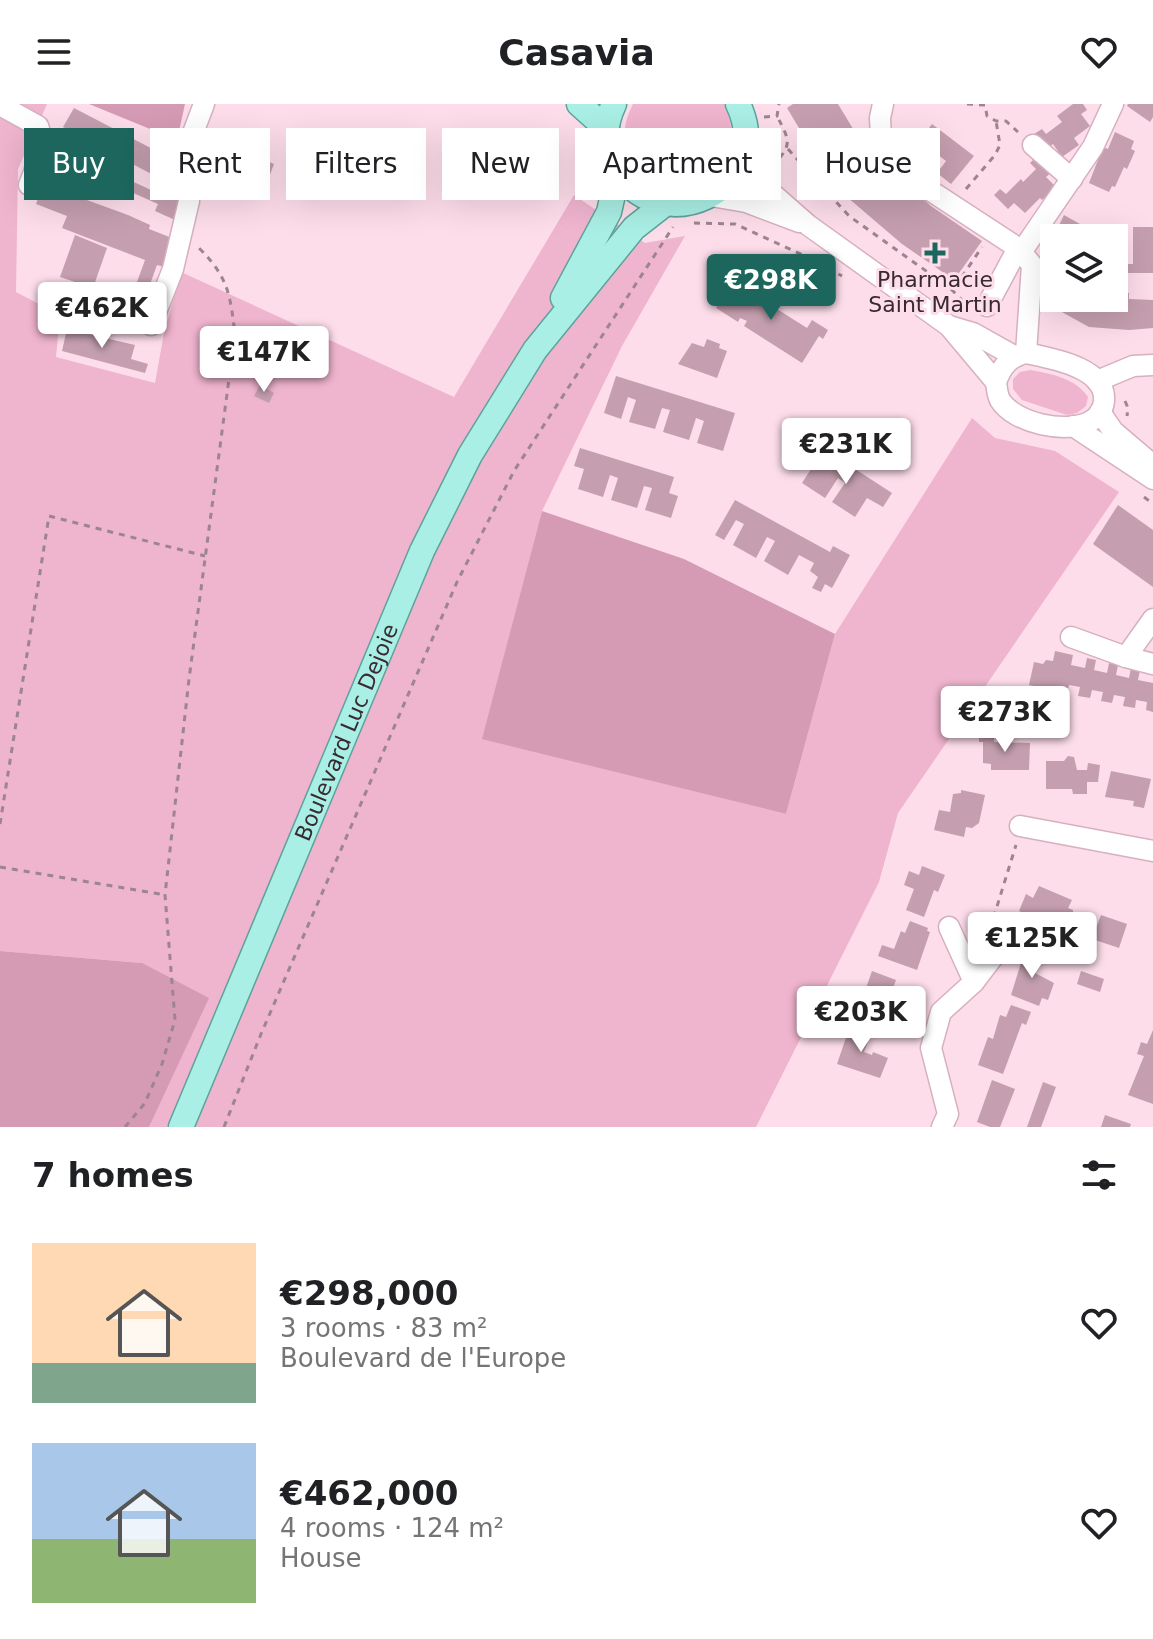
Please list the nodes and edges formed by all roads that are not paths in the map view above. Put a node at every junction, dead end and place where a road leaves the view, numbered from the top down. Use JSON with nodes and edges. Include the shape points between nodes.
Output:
{"nodes":[{"id":1,"x":204,"y":104,"type":"edge"},
{"id":2,"x":579,"y":104,"type":"edge"},
{"id":3,"x":614,"y":104,"type":"edge"},
{"id":4,"x":738,"y":104,"type":"edge"},
{"id":5,"x":883,"y":104,"type":"edge"},
{"id":6,"x":1113,"y":104,"type":"edge"},
{"id":7,"x":0,"y":105,"type":"edge"},
{"id":8,"x":39,"y":128,"type":"edge"},
{"id":9,"x":606,"y":128,"type":"edge"},
{"id":10,"x":607,"y":128,"type":"edge"},
{"id":11,"x":746,"y":128,"type":"edge"},
{"id":12,"x":1033,"y":145,"type":"road end"},
{"id":13,"x":1072,"y":179,"type":"junction"},
{"id":14,"x":612,"y":200,"type":"edge"},
{"id":15,"x":652,"y":200,"type":"edge"},
{"id":16,"x":699,"y":200,"type":"edge"},
{"id":17,"x":734,"y":200,"type":"edge"},
{"id":18,"x":780,"y":200,"type":"edge"},
{"id":19,"x":674,"y":208,"type":"junction"},
{"id":20,"x":808,"y":225,"type":"junction"},
{"id":21,"x":1020,"y":250,"type":"junction"},
{"id":22,"x":981,"y":310,"type":"road end"},
{"id":23,"x":151,"y":325,"type":"dead end"},
{"id":24,"x":949,"y":326,"type":"junction"},
{"id":25,"x":535,"y":350,"type":"junction"},
{"id":26,"x":1020,"y":354,"type":"junction"},
{"id":27,"x":1153,"y":365,"type":"edge"},
{"id":28,"x":1097,"y":381,"type":"junction"},
{"id":29,"x":996,"y":382,"type":"junction"},
{"id":30,"x":1100,"y":412,"type":"junction"},
{"id":31,"x":1073,"y":426,"type":"junction"},
{"id":32,"x":1153,"y":465,"type":"edge"},
{"id":33,"x":1148,"y":487,"type":"edge"},
{"id":34,"x":1153,"y":619,"type":"edge"},
{"id":35,"x":1071,"y":637,"type":"dead end"},
{"id":36,"x":1126,"y":657,"type":"junction"},
{"id":37,"x":1153,"y":664,"type":"edge"},
{"id":38,"x":1020,"y":826,"type":"road end"},
{"id":39,"x":1153,"y":851,"type":"edge"},
{"id":40,"x":949,"y":927,"type":"dead end"},
{"id":41,"x":995,"y":941,"type":"road end"},
{"id":42,"x":974,"y":982,"type":"junction"},
{"id":43,"x":181,"y":1127,"type":"edge"},
{"id":44,"x":942,"y":1127,"type":"edge"}],
"edges":[{"from":1,"to":23,"type":"street","via":[[193,133],[189,201],[173,269]]},
{"from":2,"to":9,"type":"main road"},
{"from":3,"to":10,"type":"main road"},
{"from":4,"to":11,"type":"main road"},
{"from":5,"to":21,"type":"street","via":[[881,137],[898,160],[931,191]]},
{"from":6,"to":13,"type":"street"},
{"from":7,"to":8,"type":"street"},
{"from":12,"to":13,"type":"street"},
{"from":13,"to":21,"type":"street"},
{"from":14,"to":25,"type":"main road","name":"Boulevard Luc Dejoie"},
{"from":15,"to":19,"type":"main road"},
{"from":16,"to":19,"type":"main road"},
{"from":17,"to":20,"type":"street"},
{"from":18,"to":20,"type":"street"},
{"from":19,"to":25,"type":"main road","name":"Boulevard Luc Dejoie","via":[[634,228]]},
{"from":20,"to":24,"type":"street"},
{"from":21,"to":22,"type":"street"},
{"from":21,"to":26,"type":"street","via":[[1032,265],[1033,278]]},
{"from":24,"to":26,"type":"street"},
{"from":24,"to":29,"type":"street"},
{"from":25,"to":43,"type":"main road","name":"Boulevard Luc Dejoie","via":[[470,455],[422,551]]},
{"from":26,"to":28,"type":"street","via":[[1061,361]]},
{"from":26,"to":29,"type":"street"},
{"from":27,"to":28,"type":"street","via":[[1133,366]]},
{"from":28,"to":30,"type":"street","via":[[1103,394]]},
{"from":29,"to":31,"type":"street","via":[[1001,402],[1011,412]]},
{"from":30,"to":31,"type":"street","via":[[1092,421]]},
{"from":30,"to":32,"type":"street","via":[[1113,431]]},
{"from":31,"to":33,"type":"street"},
{"from":34,"to":36,"type":"street"},
{"from":35,"to":36,"type":"street"},
{"from":36,"to":37,"type":"street"},
{"from":38,"to":39,"type":"street"},
{"from":40,"to":42,"type":"street"},
{"from":41,"to":42,"type":"street"},
{"from":42,"to":44,"type":"street","via":[[941,1012],[931,1048],[948,1114]]}]}
